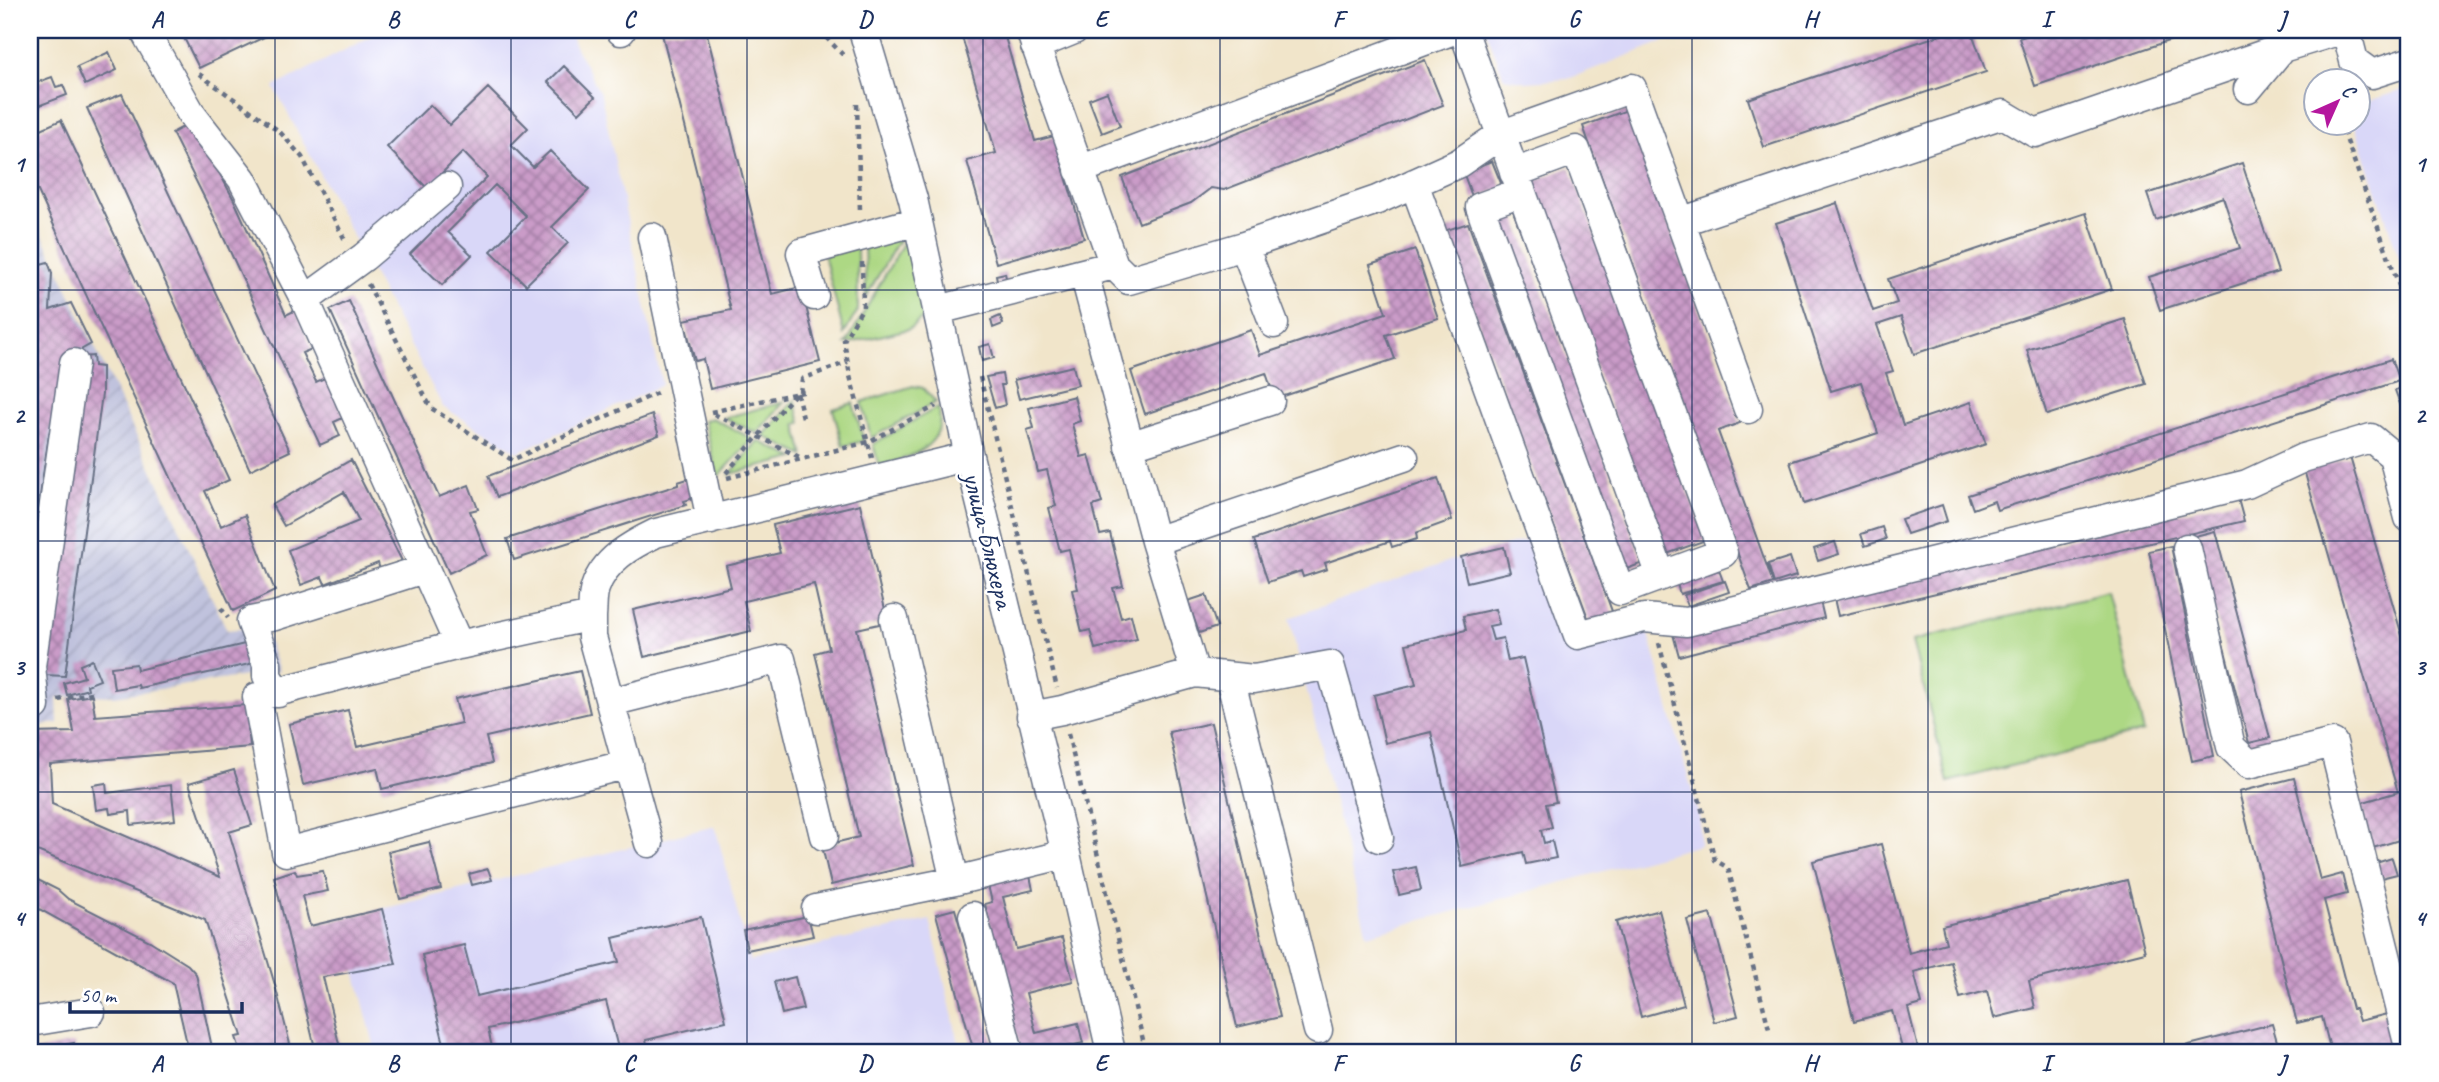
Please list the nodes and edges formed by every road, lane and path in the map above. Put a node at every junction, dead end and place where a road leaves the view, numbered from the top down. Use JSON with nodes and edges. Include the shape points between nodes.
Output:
{"nodes":[{"id":1,"x":146,"y":30,"type":"edge"},
{"id":2,"x":819,"y":30,"type":"edge"},
{"id":3,"x":863,"y":30,"type":"edge"},
{"id":4,"x":1074,"y":30,"type":"edge"},
{"id":5,"x":1454,"y":30,"type":"edge"},
{"id":6,"x":1463,"y":30,"type":"edge"},
{"id":7,"x":2341,"y":30,"type":"edge"},
{"id":8,"x":2346,"y":30,"type":"edge"},
{"id":9,"x":1032,"y":38,"type":"edge"},
{"id":10,"x":2282,"y":48,"type":"junction"},
{"id":11,"x":847,"y":58,"type":"dead end"},
{"id":12,"x":2409,"y":62,"type":"edge"},
{"id":13,"x":195,"y":71,"type":"dead end"},
{"id":14,"x":2248,"y":89,"type":"dead end"},
{"id":15,"x":1500,"y":135,"type":"junction"},
{"id":16,"x":2345,"y":136,"type":"edge"},
{"id":17,"x":1079,"y":170,"type":"junction"},
{"id":18,"x":1518,"y":182,"type":"junction"},
{"id":19,"x":1414,"y":183,"type":"junction"},
{"id":20,"x":447,"y":187,"type":"dead end"},
{"id":21,"x":918,"y":221,"type":"junction"},
{"id":22,"x":1680,"y":222,"type":"junction"},
{"id":23,"x":652,"y":237,"type":"dead end"},
{"id":24,"x":1244,"y":246,"type":"junction"},
{"id":25,"x":357,"y":263,"type":"junction"},
{"id":26,"x":1114,"y":265,"type":"junction"},
{"id":27,"x":1084,"y":273,"type":"junction"},
{"id":28,"x":814,"y":296,"type":"dead end"},
{"id":29,"x":305,"y":299,"type":"junction"},
{"id":30,"x":938,"y":310,"type":"junction"},
{"id":31,"x":2409,"y":313,"type":"edge"},
{"id":32,"x":1275,"y":324,"type":"dead end"},
{"id":33,"x":848,"y":362,"type":"dead end"},
{"id":34,"x":74,"y":363,"type":"dead end"},
{"id":35,"x":978,"y":368,"type":"dead end"},
{"id":36,"x":850,"y":376,"type":"dead end"},
{"id":37,"x":683,"y":381,"type":"junction"},
{"id":38,"x":807,"y":391,"type":"dead end"},
{"id":39,"x":799,"y":392,"type":"junction"},
{"id":40,"x":1270,"y":401,"type":"dead end"},
{"id":41,"x":940,"y":404,"type":"dead end"},
{"id":42,"x":1748,"y":410,"type":"dead end"},
{"id":43,"x":710,"y":412,"type":"junction"},
{"id":44,"x":698,"y":415,"type":"dead end"},
{"id":45,"x":804,"y":422,"type":"dead end"},
{"id":46,"x":758,"y":437,"type":"junction"},
{"id":47,"x":868,"y":442,"type":"junction"},
{"id":48,"x":1129,"y":446,"type":"junction"},
{"id":49,"x":2401,"y":454,"type":"edge"},
{"id":50,"x":969,"y":456,"type":"junction"},
{"id":51,"x":1404,"y":457,"type":"dead end"},
{"id":52,"x":804,"y":459,"type":"junction"},
{"id":53,"x":877,"y":479,"type":"junction"},
{"id":54,"x":2409,"y":518,"type":"edge"},
{"id":55,"x":711,"y":520,"type":"junction"},
{"id":56,"x":1155,"y":541,"type":"junction"},
{"id":57,"x":2186,"y":548,"type":"dead end"},
{"id":58,"x":424,"y":569,"type":"junction"},
{"id":59,"x":1661,"y":576,"type":"junction"},
{"id":60,"x":592,"y":616,"type":"junction"},
{"id":61,"x":894,"y":619,"type":"dead end"},
{"id":62,"x":1653,"y":619,"type":"junction"},
{"id":63,"x":459,"y":645,"type":"junction"},
{"id":64,"x":1195,"y":673,"type":"junction"},
{"id":65,"x":1230,"y":678,"type":"junction"},
{"id":66,"x":95,"y":692,"type":"dead end"},
{"id":67,"x":278,"y":693,"type":"junction"},
{"id":68,"x":611,"y":702,"type":"junction"},
{"id":69,"x":32,"y":708,"type":"edge"},
{"id":70,"x":1062,"y":710,"type":"junction"},
{"id":71,"x":1031,"y":716,"type":"junction"},
{"id":72,"x":628,"y":764,"type":"junction"},
{"id":73,"x":824,"y":836,"type":"dead end"},
{"id":74,"x":1379,"y":838,"type":"dead end"},
{"id":75,"x":649,"y":843,"type":"dead end"},
{"id":76,"x":1066,"y":854,"type":"junction"},
{"id":77,"x":955,"y":881,"type":"junction"},
{"id":78,"x":816,"y":909,"type":"dead end"},
{"id":79,"x":974,"y":915,"type":"dead end"},
{"id":80,"x":91,"y":1012,"type":"dead end"},
{"id":81,"x":30,"y":1022,"type":"edge"},
{"id":82,"x":1769,"y":1029,"type":"dead end"},
{"id":83,"x":1318,"y":1030,"type":"dead end"},
{"id":84,"x":2409,"y":1047,"type":"edge"},
{"id":85,"x":1009,"y":1052,"type":"edge"},
{"id":86,"x":1111,"y":1052,"type":"edge"},
{"id":87,"x":1146,"y":1052,"type":"edge"}],
"edges":[{"from":1,"to":29,"type":"street","via":[[192,115],[242,178]]},
{"from":2,"to":11,"type":"path"},
{"from":3,"to":21,"type":"street","name":"улица Блюхера"},
{"from":4,"to":9,"type":"street"},
{"from":5,"to":17,"type":"street"},
{"from":6,"to":15,"type":"street"},
{"from":7,"to":10,"type":"street"},
{"from":8,"to":12,"type":"street","via":[[2354,61],[2372,74]]},
{"from":9,"to":17,"type":"street"},
{"from":10,"to":14,"type":"street"},
{"from":10,"to":22,"type":"street","via":[[2035,133],[2003,114]]},
{"from":13,"to":25,"type":"path","via":[[279,131],[302,158]]},
{"from":15,"to":18,"type":"street"},
{"from":15,"to":19,"type":"street","via":[[1459,163]]},
{"from":15,"to":22,"type":"street","via":[[1632,88]]},
{"from":16,"to":31,"type":"path"},
{"from":17,"to":26,"type":"street"},
{"from":18,"to":59,"type":"street"},
{"from":18,"to":59,"type":"street","via":[[1480,207],[1620,590]]},
{"from":18,"to":59,"type":"street","via":[[1576,150],[1719,540],[1723,553]]},
{"from":19,"to":24,"type":"street"},
{"from":19,"to":62,"type":"street","via":[[1578,635]]},
{"from":20,"to":25,"type":"street"},
{"from":21,"to":28,"type":"street","via":[[801,253]]},
{"from":21,"to":30,"type":"street","name":"улица Блюхера"},
{"from":22,"to":42,"type":"street"},
{"from":23,"to":37,"type":"street"},
{"from":24,"to":26,"type":"street","via":[[1129,280]]},
{"from":24,"to":32,"type":"street"},
{"from":25,"to":29,"type":"street"},
{"from":25,"to":37,"type":"path","via":[[431,408],[512,460]]},
{"from":26,"to":27,"type":"street"},
{"from":27,"to":30,"type":"street"},
{"from":27,"to":48,"type":"street"},
{"from":29,"to":58,"type":"street"},
{"from":30,"to":50,"type":"street","name":"улица Блюхера"},
{"from":33,"to":39,"type":"path","via":[[802,379]]},
{"from":34,"to":69,"type":"street","via":[[32,666]]},
{"from":35,"to":70,"type":"path"},
{"from":36,"to":47,"type":"path"},
{"from":37,"to":55,"type":"street"},
{"from":38,"to":39,"type":"path"},
{"from":39,"to":43,"type":"path"},
{"from":39,"to":45,"type":"path"},
{"from":39,"to":46,"type":"path"},
{"from":40,"to":48,"type":"street"},
{"from":41,"to":47,"type":"path"},
{"from":43,"to":44,"type":"path"},
{"from":43,"to":46,"type":"path"},
{"from":46,"to":52,"type":"path"},
{"from":46,"to":52,"type":"path","via":[[721,479]]},
{"from":47,"to":52,"type":"path"},
{"from":47,"to":53,"type":"path"},
{"from":48,"to":56,"type":"street"},
{"from":49,"to":54,"type":"street"},
{"from":49,"to":62,"type":"street","via":[[2371,438],[2303,458],[2247,484],[1687,622]]},
{"from":50,"to":53,"type":"street"},
{"from":50,"to":71,"type":"street","name":"улица Блюхера"},
{"from":51,"to":56,"type":"street"},
{"from":53,"to":55,"type":"street"},
{"from":55,"to":60,"type":"street","via":[[656,533],[628,547],[607,567],[594,589]]},
{"from":56,"to":64,"type":"street"},
{"from":57,"to":84,"type":"street","via":[[2231,747],[2249,764],[2333,743]]},
{"from":58,"to":63,"type":"street"},
{"from":58,"to":67,"type":"street","via":[[251,621],[268,664],[267,676]]},
{"from":60,"to":63,"type":"street"},
{"from":60,"to":68,"type":"street","via":[[592,637]]},
{"from":61,"to":77,"type":"street"},
{"from":62,"to":82,"type":"path","via":[[1714,860],[1728,868]]},
{"from":63,"to":67,"type":"street"},
{"from":64,"to":65,"type":"street"},
{"from":64,"to":70,"type":"street"},
{"from":65,"to":74,"type":"street","via":[[1254,679],[1330,664]]},
{"from":65,"to":83,"type":"street"},
{"from":66,"to":69,"type":"path"},
{"from":67,"to":72,"type":"street","via":[[257,697],[286,852]]},
{"from":68,"to":72,"type":"street"},
{"from":68,"to":73,"type":"street","via":[[782,659]]},
{"from":70,"to":71,"type":"street"},
{"from":70,"to":87,"type":"path"},
{"from":71,"to":76,"type":"street","name":"улица Блюхера"},
{"from":72,"to":75,"type":"street"},
{"from":76,"to":77,"type":"street"},
{"from":76,"to":86,"type":"street","name":"улица Блюхера"},
{"from":77,"to":78,"type":"street"},
{"from":79,"to":85,"type":"street"},
{"from":80,"to":81,"type":"street"}]}
